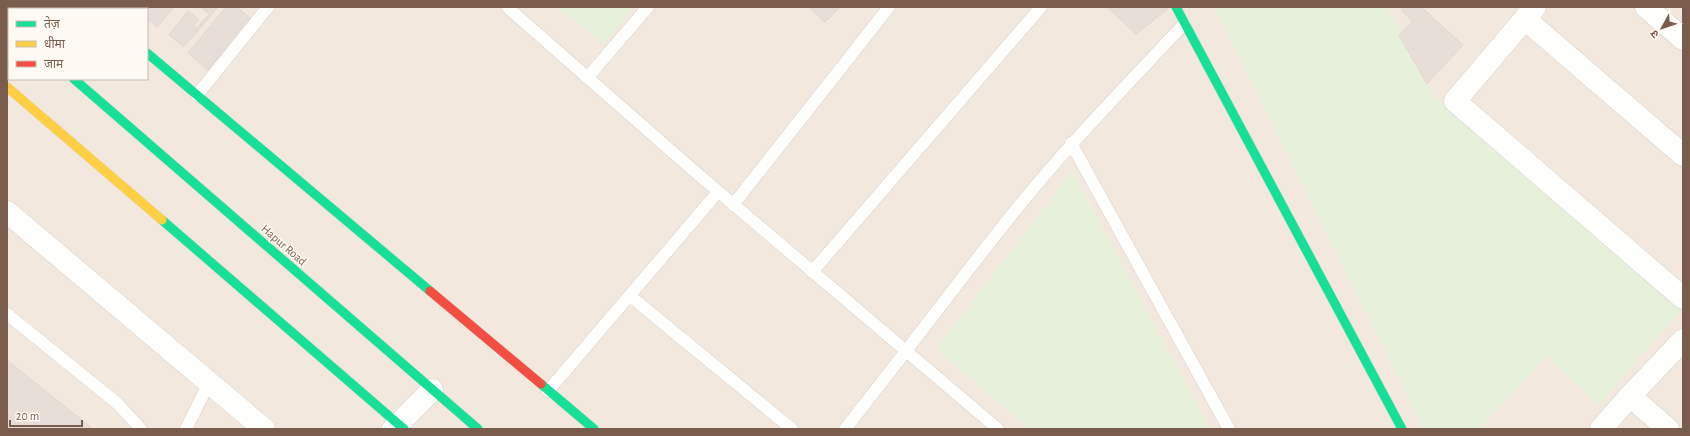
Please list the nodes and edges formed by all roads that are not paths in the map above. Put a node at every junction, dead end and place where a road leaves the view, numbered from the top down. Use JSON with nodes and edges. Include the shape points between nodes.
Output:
{"nodes":[{"id":1,"x":268,"y":7,"type":"edge"},
{"id":2,"x":507,"y":7,"type":"edge"},
{"id":3,"x":648,"y":7,"type":"edge"},
{"id":4,"x":888,"y":7,"type":"edge"},
{"id":5,"x":1041,"y":7,"type":"edge"},
{"id":6,"x":1176,"y":7,"type":"edge"},
{"id":7,"x":1646,"y":7,"type":"edge"},
{"id":8,"x":1530,"y":13,"type":"edge"},
{"id":9,"x":1184,"y":24,"type":"junction"},
{"id":10,"x":1683,"y":39,"type":"edge"},
{"id":11,"x":148,"y":54,"type":"edge"},
{"id":12,"x":587,"y":78,"type":"junction"},
{"id":13,"x":75,"y":80,"type":"edge"},
{"id":14,"x":7,"y":87,"type":"edge"},
{"id":15,"x":197,"y":95,"type":"junction"},
{"id":16,"x":1072,"y":143,"type":"junction"},
{"id":17,"x":1683,"y":155,"type":"edge"},
{"id":18,"x":718,"y":192,"type":"junction"},
{"id":19,"x":733,"y":205,"type":"junction"},
{"id":20,"x":7,"y":212,"type":"edge"},
{"id":21,"x":812,"y":272,"type":"junction"},
{"id":22,"x":630,"y":296,"type":"junction"},
{"id":23,"x":1683,"y":298,"type":"edge"},
{"id":24,"x":7,"y":314,"type":"edge"},
{"id":25,"x":1683,"y":340,"type":"edge"},
{"id":26,"x":907,"y":352,"type":"junction"},
{"id":27,"x":209,"y":383,"type":"junction"},
{"id":28,"x":432,"y":390,"type":"junction"},
{"id":29,"x":548,"y":390,"type":"junction"},
{"id":30,"x":1630,"y":396,"type":"junction"},
{"id":31,"x":398,"y":427,"type":"edge"},
{"id":32,"x":141,"y":429,"type":"edge"},
{"id":33,"x":186,"y":429,"type":"edge"},
{"id":34,"x":264,"y":429,"type":"edge"},
{"id":35,"x":478,"y":429,"type":"edge"},
{"id":36,"x":594,"y":429,"type":"edge"},
{"id":37,"x":792,"y":429,"type":"edge"},
{"id":38,"x":845,"y":429,"type":"edge"},
{"id":39,"x":998,"y":429,"type":"edge"},
{"id":40,"x":1229,"y":429,"type":"edge"},
{"id":41,"x":1402,"y":429,"type":"edge"},
{"id":42,"x":1601,"y":429,"type":"edge"},
{"id":43,"x":1668,"y":429,"type":"edge"}],
"edges":[{"from":1,"to":15,"type":"lane"},
{"from":2,"to":12,"type":"lane"},
{"from":3,"to":12,"type":"lane"},
{"from":4,"to":19,"type":"lane"},
{"from":5,"to":21,"type":"lane"},
{"from":6,"to":9,"type":"street"},
{"from":7,"to":10,"type":"street"},
{"from":8,"to":17,"type":"street"},
{"from":8,"to":23,"type":"street","via":[[1455,101]]},
{"from":9,"to":16,"type":"lane"},
{"from":9,"to":41,"type":"street"},
{"from":11,"to":15,"type":"street"},
{"from":12,"to":18,"type":"lane"},
{"from":13,"to":28,"type":"street","name":"Hapur Road"},
{"from":14,"to":31,"type":"street"},
{"from":15,"to":29,"type":"street"},
{"from":16,"to":26,"type":"lane","via":[[1010,216]]},
{"from":16,"to":40,"type":"lane"},
{"from":18,"to":19,"type":"lane"},
{"from":18,"to":22,"type":"lane"},
{"from":19,"to":21,"type":"lane"},
{"from":20,"to":27,"type":"street"},
{"from":21,"to":26,"type":"lane"},
{"from":22,"to":29,"type":"lane"},
{"from":22,"to":37,"type":"lane"},
{"from":24,"to":32,"type":"lane","via":[[118,404]]},
{"from":25,"to":30,"type":"street"},
{"from":26,"to":38,"type":"lane"},
{"from":26,"to":39,"type":"lane"},
{"from":27,"to":33,"type":"lane"},
{"from":27,"to":34,"type":"street"},
{"from":28,"to":31,"type":"street"},
{"from":28,"to":35,"type":"street","name":"Hapur Road"},
{"from":29,"to":36,"type":"street"},
{"from":30,"to":42,"type":"street"},
{"from":30,"to":43,"type":"street"}]}
